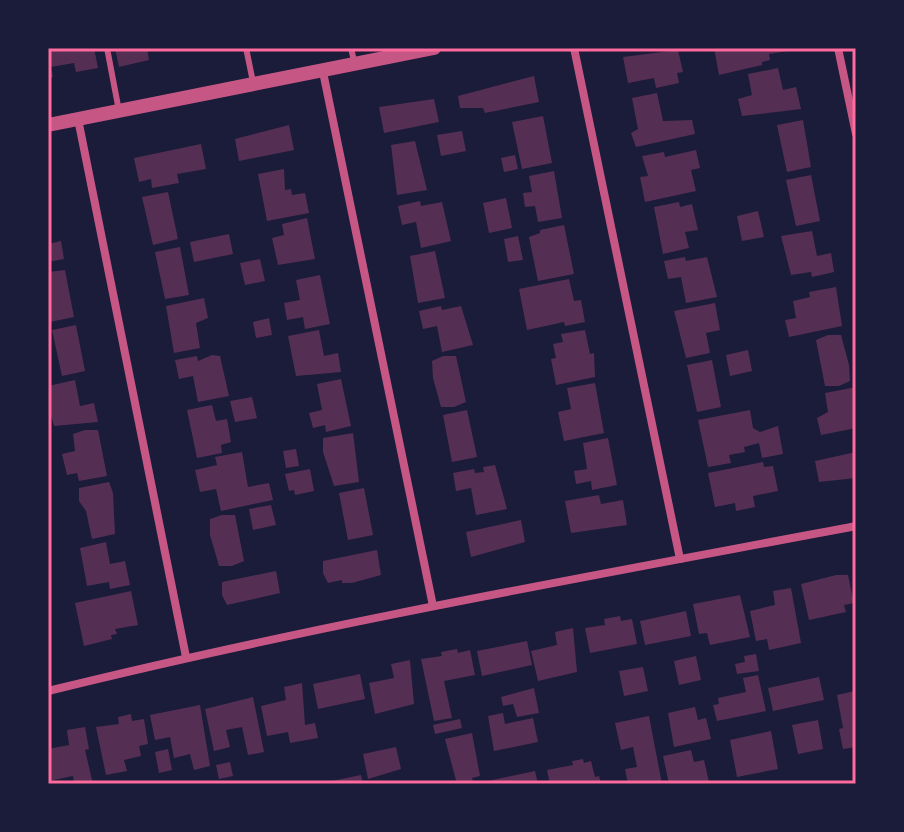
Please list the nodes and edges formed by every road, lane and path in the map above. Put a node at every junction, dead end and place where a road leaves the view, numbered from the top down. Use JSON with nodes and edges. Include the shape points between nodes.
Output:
{"nodes":[{"id":1,"x":107,"y":48,"type":"edge"},
{"id":2,"x":246,"y":48,"type":"edge"},
{"id":3,"x":351,"y":48,"type":"edge"},
{"id":4,"x":431,"y":48,"type":"edge"},
{"id":5,"x":574,"y":48,"type":"edge"},
{"id":6,"x":838,"y":48,"type":"edge"},
{"id":7,"x":355,"y":65,"type":"junction"},
{"id":8,"x":323,"y":72,"type":"junction"},
{"id":9,"x":254,"y":85,"type":"junction"},
{"id":10,"x":119,"y":111,"type":"junction"},
{"id":11,"x":78,"y":119,"type":"junction"},
{"id":12,"x":48,"y":125,"type":"edge"},
{"id":13,"x":856,"y":134,"type":"edge"},
{"id":14,"x":856,"y":526,"type":"edge"},
{"id":15,"x":680,"y":559,"type":"junction"},
{"id":16,"x":433,"y":606,"type":"junction"},
{"id":17,"x":186,"y":657,"type":"junction"},
{"id":18,"x":48,"y":691,"type":"edge"}],
"edges":[{"from":1,"to":10,"type":"lane"},
{"from":2,"to":9,"type":"lane"},
{"from":3,"to":7,"type":"lane"},
{"from":4,"to":7,"type":"street"},
{"from":5,"to":15,"type":"street"},
{"from":6,"to":13,"type":"street"},
{"from":7,"to":8,"type":"street"},
{"from":8,"to":9,"type":"street"},
{"from":8,"to":16,"type":"street"},
{"from":9,"to":10,"type":"street"},
{"from":10,"to":11,"type":"street"},
{"from":11,"to":12,"type":"street"},
{"from":11,"to":17,"type":"street"},
{"from":14,"to":15,"type":"street"},
{"from":15,"to":16,"type":"street"},
{"from":16,"to":17,"type":"street"},
{"from":17,"to":18,"type":"street"}]}
